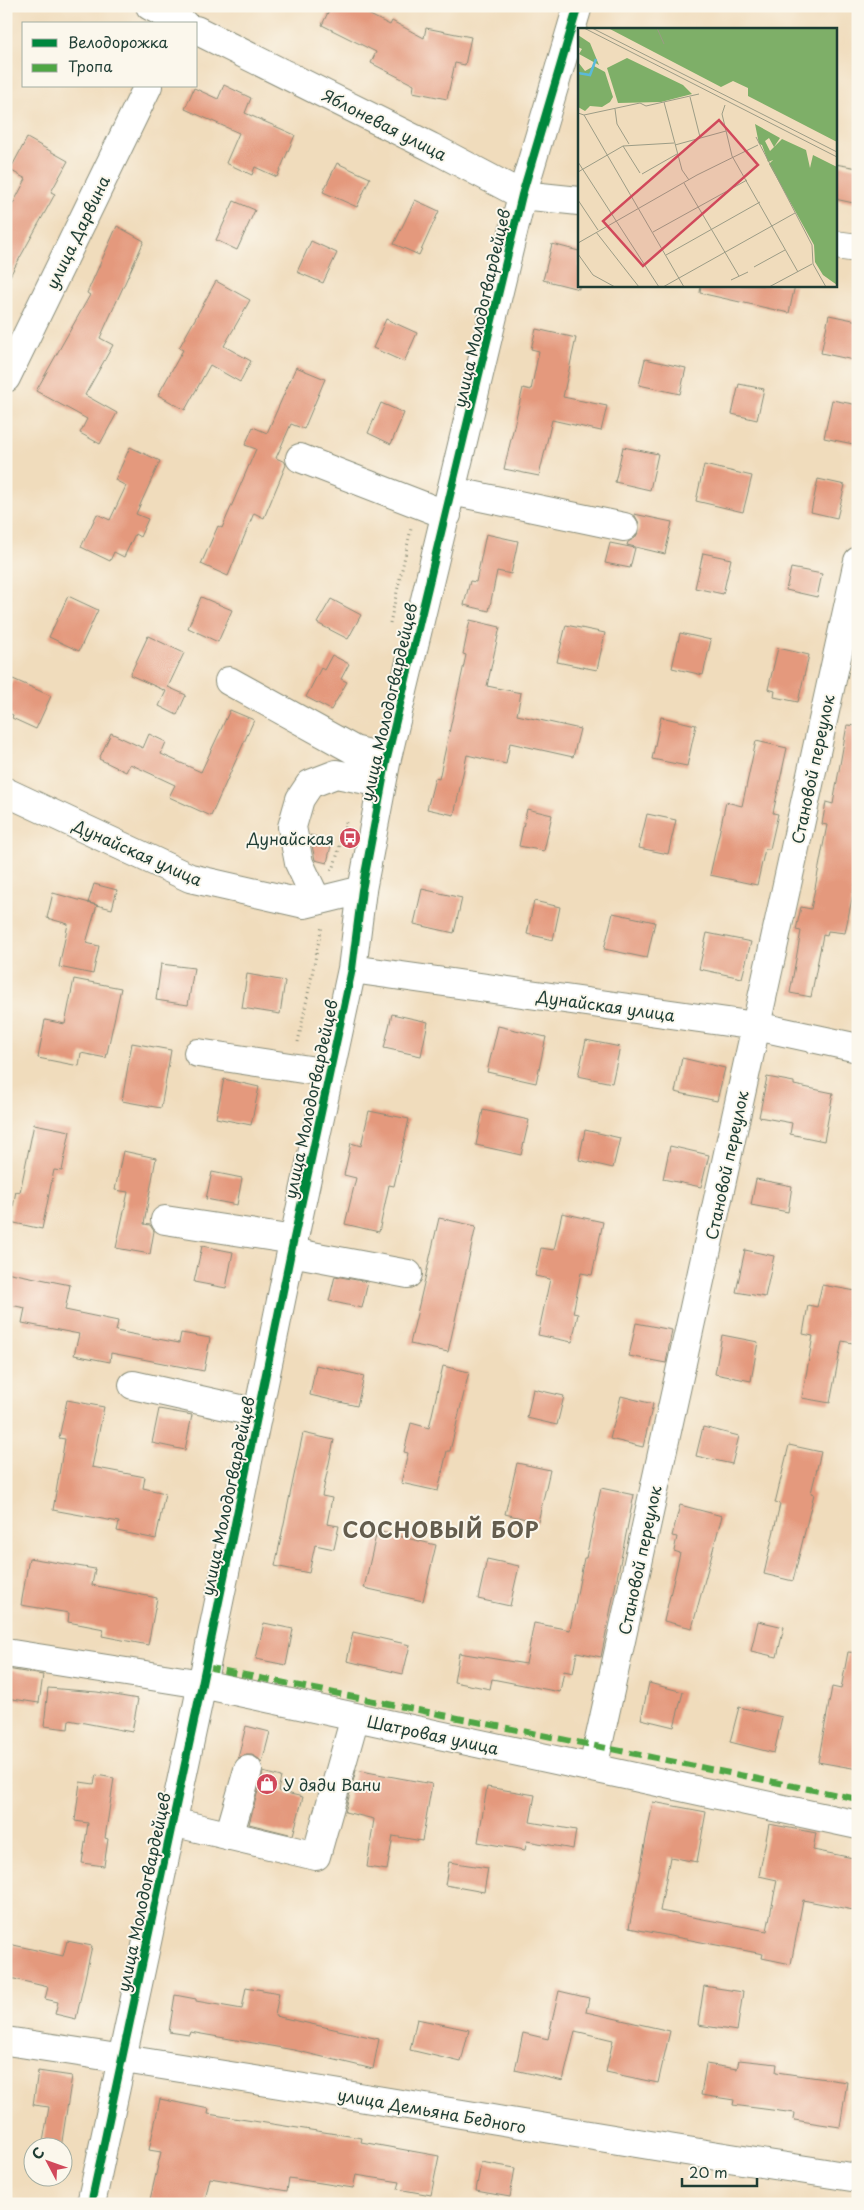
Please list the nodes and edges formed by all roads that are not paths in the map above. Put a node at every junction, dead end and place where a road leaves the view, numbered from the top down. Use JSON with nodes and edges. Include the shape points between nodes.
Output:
{"nodes":[{"id":1,"x":150,"y":6,"type":"edge"},
{"id":2,"x":578,"y":6,"type":"edge"},
{"id":3,"x":179,"y":22,"type":"edge"},
{"id":4,"x":198,"y":31,"type":"edge"},
{"id":5,"x":147,"y":88,"type":"edge"},
{"id":6,"x":522,"y":195,"type":"junction"},
{"id":7,"x":578,"y":201,"type":"edge"},
{"id":8,"x":836,"y":244,"type":"edge"},
{"id":9,"x":858,"y":248,"type":"edge"},
{"id":10,"x":8,"y":369,"type":"edge"},
{"id":11,"x":300,"y":458,"type":"dead end"},
{"id":12,"x":449,"y":503,"type":"junction"},
{"id":13,"x":624,"y":527,"type":"dead end"},
{"id":14,"x":858,"y":561,"type":"edge"},
{"id":15,"x":229,"y":681,"type":"dead end"},
{"id":16,"x":384,"y":771,"type":"junction"},
{"id":17,"x":6,"y":792,"type":"edge"},
{"id":18,"x":362,"y":890,"type":"junction"},
{"id":19,"x":317,"y":901,"type":"junction"},
{"id":20,"x":352,"y":969,"type":"junction"},
{"id":21,"x":756,"y":1026,"type":"junction"},
{"id":22,"x":858,"y":1048,"type":"edge"},
{"id":23,"x":198,"y":1053,"type":"dead end"},
{"id":24,"x":329,"y":1073,"type":"junction"},
{"id":25,"x":165,"y":1220,"type":"dead end"},
{"id":26,"x":292,"y":1246,"type":"junction"},
{"id":27,"x":408,"y":1274,"type":"dead end"},
{"id":28,"x":132,"y":1385,"type":"dead end"},
{"id":29,"x":258,"y":1413,"type":"junction"},
{"id":30,"x":6,"y":1653,"type":"edge"},
{"id":31,"x":202,"y":1684,"type":"junction"},
{"id":32,"x":354,"y":1717,"type":"junction"},
{"id":33,"x":593,"y":1768,"type":"junction"},
{"id":34,"x":248,"y":1770,"type":"dead end"},
{"id":35,"x":172,"y":1822,"type":"junction"},
{"id":36,"x":858,"y":1825,"type":"edge"},
{"id":37,"x":229,"y":1836,"type":"junction"},
{"id":38,"x":6,"y":2041,"type":"edge"},
{"id":39,"x":120,"y":2058,"type":"junction"},
{"id":40,"x":858,"y":2178,"type":"edge"},
{"id":41,"x":91,"y":2204,"type":"edge"}],
"edges":[{"from":1,"to":3,"type":"street","name":"Яблоневая улица"},
{"from":2,"to":6,"type":"street","name":"улица Молодогвардейцев"},
{"from":4,"to":6,"type":"street","name":"Яблоневая улица"},
{"from":5,"to":10,"type":"street","name":"улица Дарвина"},
{"from":6,"to":7,"type":"street","name":"Яблоневая улица"},
{"from":6,"to":12,"type":"street","name":"улица Молодогвардейцев"},
{"from":8,"to":9,"type":"street"},
{"from":11,"to":12,"type":"street"},
{"from":12,"to":13,"type":"street"},
{"from":12,"to":16,"type":"street","name":"улица Молодогвардейцев"},
{"from":14,"to":21,"type":"street","name":"Становой переулок"},
{"from":15,"to":16,"type":"street","via":[[354,750]]},
{"from":16,"to":18,"type":"street","name":"улица Молодогвардейцев"},
{"from":16,"to":19,"type":"street","via":[[336,774],[310,784],[300,799],[292,827],[299,863]]},
{"from":17,"to":19,"type":"street","name":"Дунайская улица","via":[[190,878],[305,904]]},
{"from":18,"to":19,"type":"street","name":"Дунайская улица"},
{"from":18,"to":20,"type":"street","name":"улица Молодогвардейцев"},
{"from":20,"to":21,"type":"street","name":"Дунайская улица"},
{"from":20,"to":24,"type":"street","name":"улица Молодогвардейцев"},
{"from":21,"to":22,"type":"street","name":"Дунайская улица"},
{"from":21,"to":33,"type":"street","name":"Становой переулок"},
{"from":23,"to":24,"type":"street"},
{"from":24,"to":26,"type":"street","name":"улица Молодогвардейцев"},
{"from":25,"to":26,"type":"street"},
{"from":26,"to":27,"type":"street"},
{"from":26,"to":29,"type":"street","name":"улица Молодогвардейцев"},
{"from":28,"to":29,"type":"street"},
{"from":29,"to":31,"type":"street","name":"улица Молодогвардейцев"},
{"from":30,"to":31,"type":"street","name":"Шатровая улица"},
{"from":31,"to":32,"type":"street","name":"Шатровая улица"},
{"from":31,"to":35,"type":"street","name":"улица Молодогвардейцев"},
{"from":32,"to":33,"type":"street","name":"Шатровая улица"},
{"from":32,"to":37,"type":"street","via":[[316,1856]]},
{"from":33,"to":36,"type":"street","name":"Шатровая улица"},
{"from":34,"to":37,"type":"street"},
{"from":35,"to":37,"type":"street"},
{"from":35,"to":39,"type":"street","name":"улица Молодогвардейцев"},
{"from":38,"to":39,"type":"street","name":"улица Демьяна Бедного"},
{"from":39,"to":40,"type":"street","name":"улица Демьяна Бедного"},
{"from":39,"to":41,"type":"street","name":"улица Молодогвардейцев"}]}
